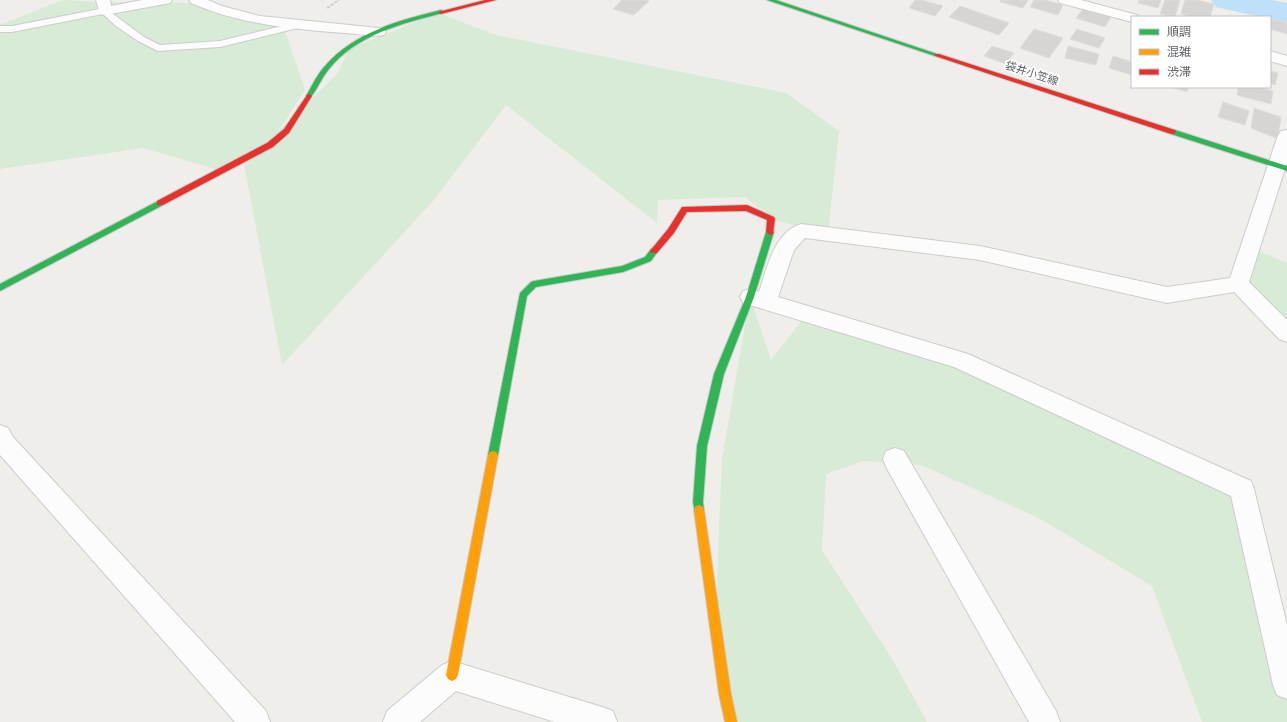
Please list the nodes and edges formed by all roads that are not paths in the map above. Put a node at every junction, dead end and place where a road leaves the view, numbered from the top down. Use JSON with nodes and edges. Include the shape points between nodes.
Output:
{"nodes":[{"id":1,"x":165,"y":0,"type":"edge"},
{"id":2,"x":196,"y":0,"type":"edge"},
{"id":3,"x":494,"y":0,"type":"edge"},
{"id":4,"x":770,"y":0,"type":"edge"},
{"id":5,"x":1065,"y":0,"type":"edge"},
{"id":6,"x":104,"y":5,"type":"edge"},
{"id":7,"x":1131,"y":18,"type":"edge"},
{"id":8,"x":303,"y":24,"type":"junction"},
{"id":9,"x":0,"y":29,"type":"edge"},
{"id":10,"x":379,"y":32,"type":"junction"},
{"id":11,"x":1271,"y":56,"type":"edge"},
{"id":12,"x":1287,"y":61,"type":"edge"},
{"id":13,"x":1287,"y":135,"type":"edge"},
{"id":14,"x":1281,"y":167,"type":"edge"},
{"id":15,"x":1238,"y":284,"type":"junction"},
{"id":16,"x":0,"y":288,"type":"edge"},
{"id":17,"x":758,"y":299,"type":"junction"},
{"id":18,"x":1287,"y":333,"type":"edge"},
{"id":19,"x":0,"y":435,"type":"edge"},
{"id":20,"x":895,"y":459,"type":"dead end"},
{"id":21,"x":452,"y":675,"type":"junction"},
{"id":22,"x":1287,"y":684,"type":"edge"},
{"id":23,"x":255,"y":722,"type":"edge"},
{"id":24,"x":398,"y":722,"type":"edge"},
{"id":25,"x":602,"y":722,"type":"edge"},
{"id":26,"x":731,"y":722,"type":"edge"},
{"id":27,"x":1045,"y":722,"type":"edge"}],
"edges":[{"from":1,"to":6,"type":"street"},
{"from":2,"to":8,"type":"street","via":[[217,9],[260,20]]},
{"from":3,"to":10,"type":"street","via":[[404,21]]},
{"from":4,"to":14,"type":"street","name":"袋井小笠線"},
{"from":5,"to":7,"type":"street"},
{"from":6,"to":8,"type":"lane","via":[[130,32],[158,48],[220,44]]},
{"from":6,"to":9,"type":"lane","via":[[12,29]]},
{"from":8,"to":10,"type":"street"},
{"from":10,"to":16,"type":"street","via":[[360,41],[327,67],[287,131],[270,145]]},
{"from":11,"to":12,"type":"street"},
{"from":13,"to":14,"type":"street"},
{"from":14,"to":15,"type":"street"},
{"from":15,"to":17,"type":"street","via":[[1167,295],[980,252],[801,231],[785,247]]},
{"from":15,"to":18,"type":"street"},
{"from":17,"to":21,"type":"street","via":[[771,219],[747,208],[685,209],[648,259],[623,269],[534,284],[523,295]]},
{"from":17,"to":22,"type":"street","via":[[960,360],[1242,489]]},
{"from":17,"to":26,"type":"street","via":[[719,374],[702,446],[698,502]]},
{"from":19,"to":23,"type":"street","via":[[5,444]]},
{"from":20,"to":27,"type":"street"},
{"from":21,"to":24,"type":"street"},
{"from":21,"to":25,"type":"street"}]}
